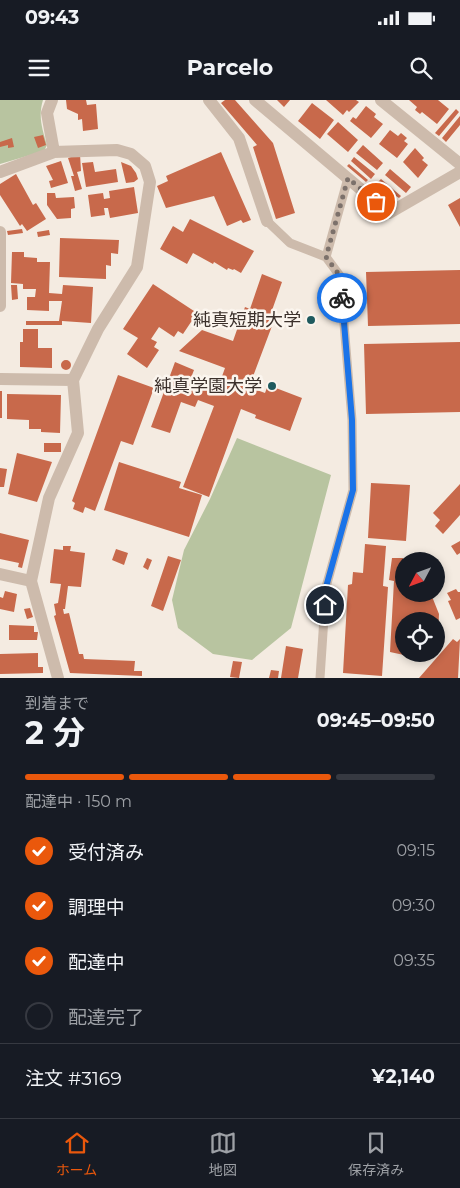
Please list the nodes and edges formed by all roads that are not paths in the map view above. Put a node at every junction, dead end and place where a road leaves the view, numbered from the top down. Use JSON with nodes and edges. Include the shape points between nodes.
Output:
{"nodes":[{"id":1,"x":52,"y":100,"type":"edge"},
{"id":2,"x":209,"y":100,"type":"edge"},
{"id":3,"x":255,"y":100,"type":"edge"},
{"id":4,"x":382,"y":100,"type":"edge"},
{"id":5,"x":54,"y":152,"type":"junction"},
{"id":6,"x":460,"y":164,"type":"edge"},
{"id":7,"x":0,"y":172,"type":"edge"},
{"id":8,"x":460,"y":172,"type":"edge"},
{"id":9,"x":348,"y":178,"type":"junction"},
{"id":10,"x":267,"y":221,"type":"joint"},
{"id":11,"x":0,"y":232,"type":"edge"},
{"id":12,"x":326,"y":257,"type":"junction"},
{"id":13,"x":0,"y":306,"type":"edge"},
{"id":14,"x":0,"y":379,"type":"edge"},
{"id":15,"x":73,"y":380,"type":"junction"},
{"id":16,"x":0,"y":574,"type":"edge"},
{"id":17,"x":31,"y":581,"type":"junction"},
{"id":18,"x":58,"y":678,"type":"edge"},
{"id":19,"x":320,"y":678,"type":"edge"}],
"edges":[{"from":1,"to":5,"type":"street","via":[[47,113]]},
{"from":2,"to":10,"type":"street","via":[[239,138]]},
{"from":3,"to":9,"type":"street"},
{"from":4,"to":6,"type":"street"},
{"from":5,"to":7,"type":"street"},
{"from":5,"to":15,"type":"street","via":[[117,150],[131,154],[145,166],[150,182],[137,267],[98,329]]},
{"from":8,"to":9,"type":"street","via":[[389,213]]},
{"from":9,"to":12,"type":"lane"},
{"from":10,"to":12,"type":"lane","via":[[290,243]]},
{"from":11,"to":13,"type":"street"},
{"from":12,"to":19,"type":"lane","via":[[340,276],[352,420],[353,490],[326,587]]},
{"from":14,"to":15,"type":"street"},
{"from":15,"to":17,"type":"street","via":[[78,433],[49,498]]},
{"from":16,"to":17,"type":"street"},
{"from":17,"to":18,"type":"street"}]}
